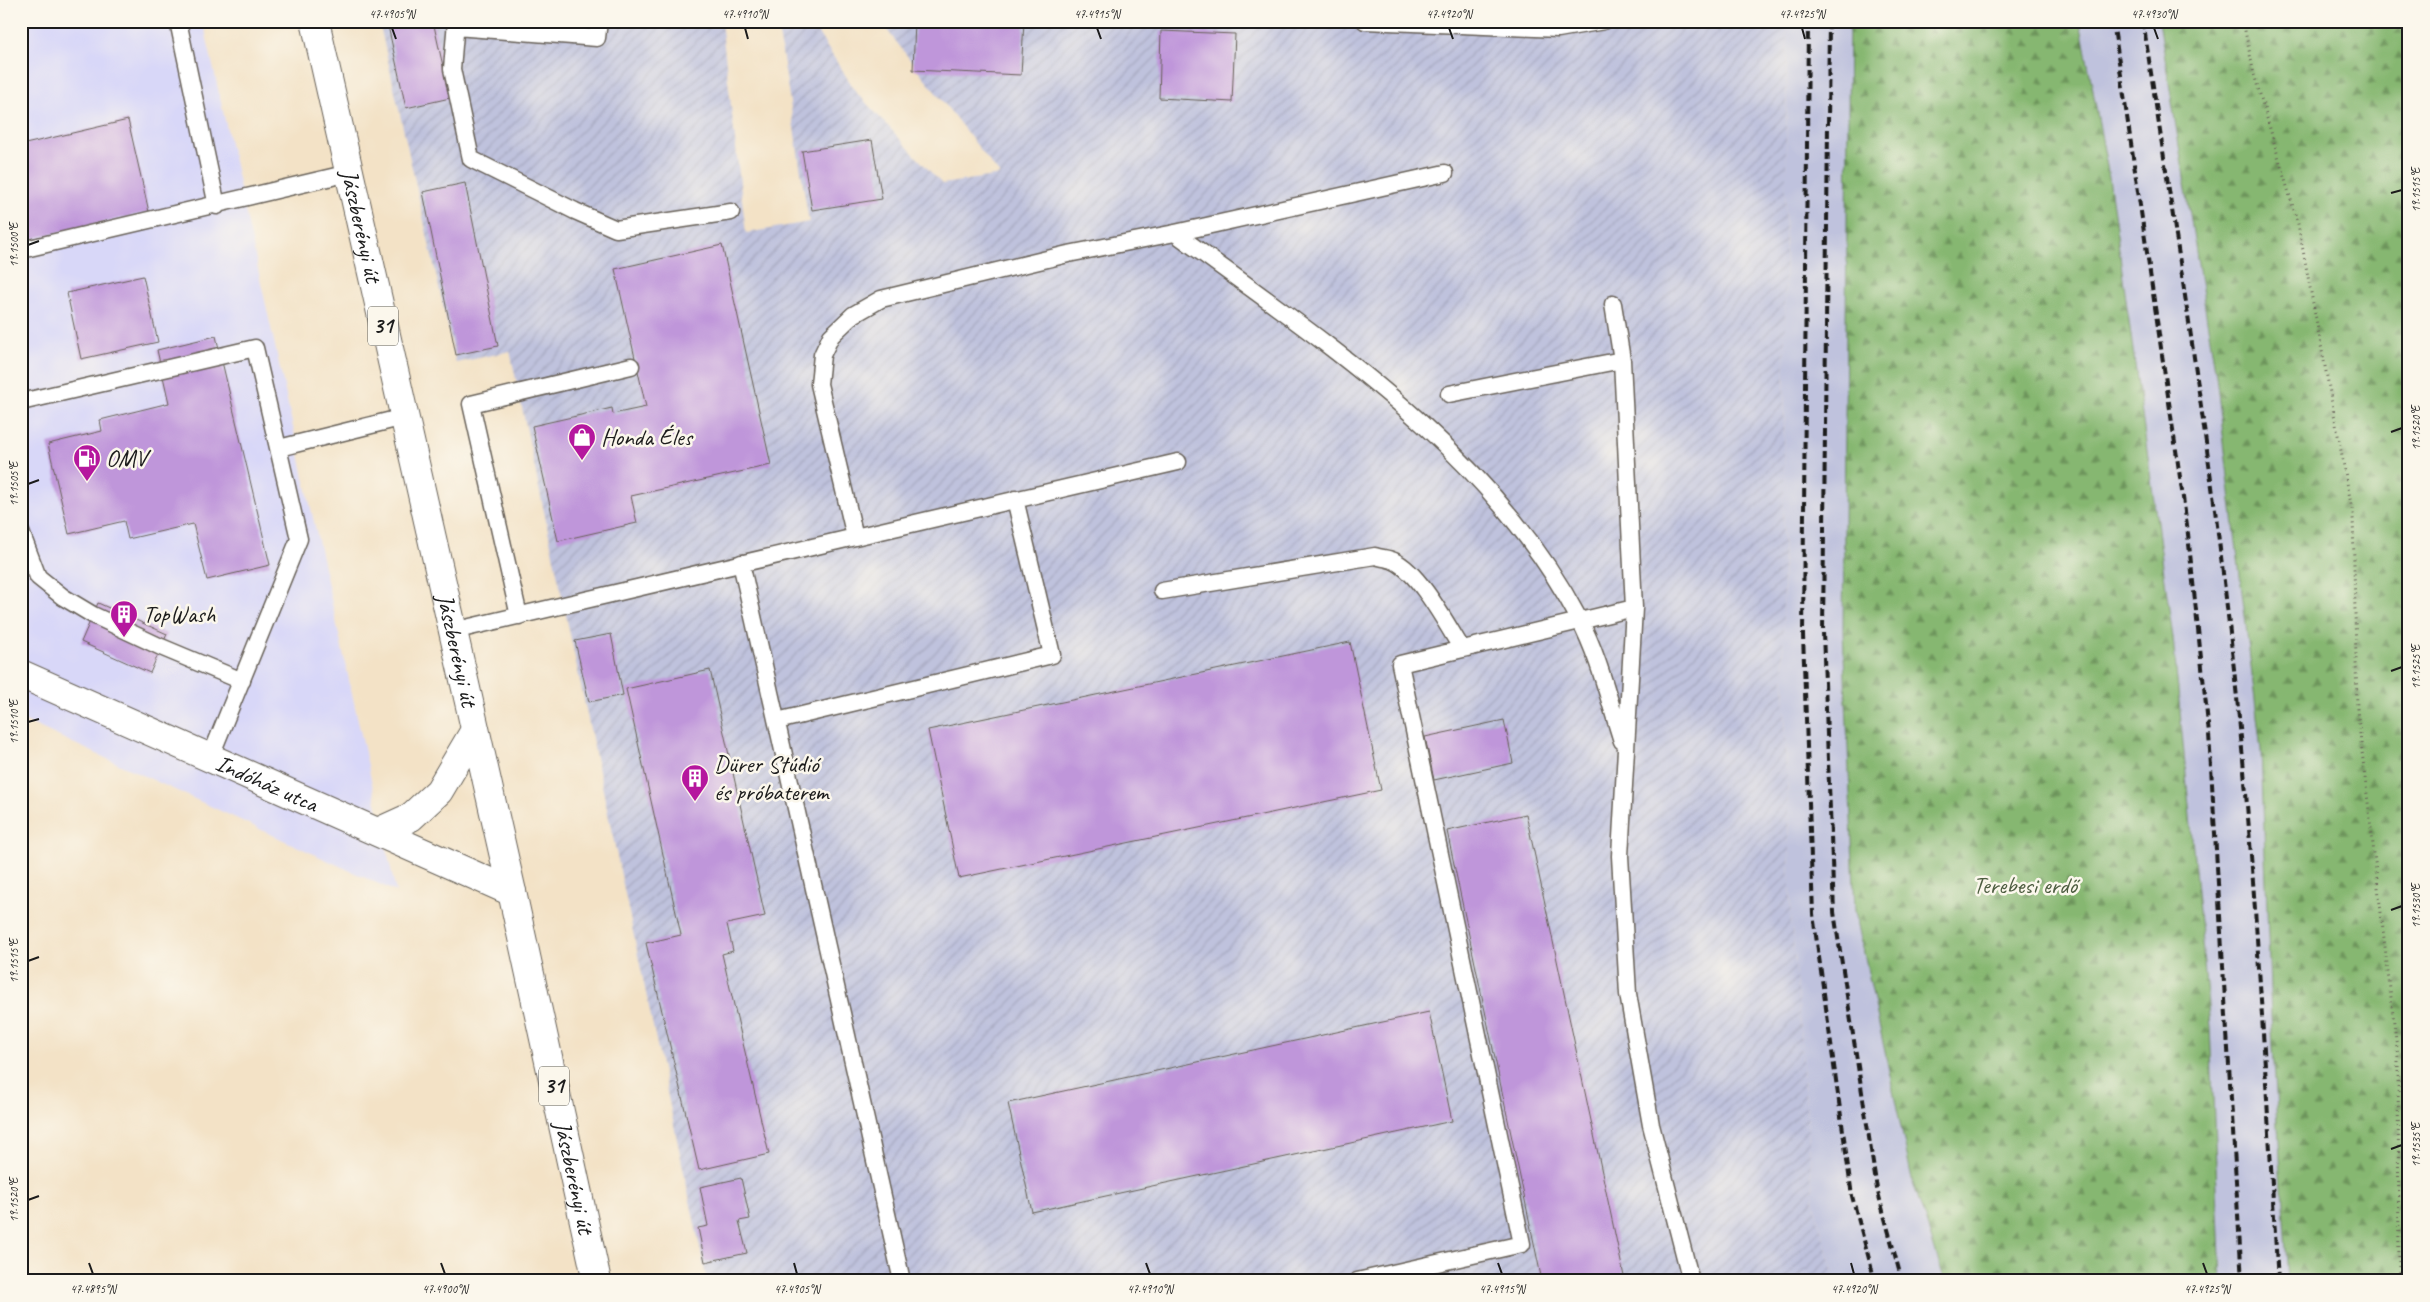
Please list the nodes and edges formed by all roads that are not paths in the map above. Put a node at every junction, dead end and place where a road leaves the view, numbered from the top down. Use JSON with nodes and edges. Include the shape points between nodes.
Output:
{"nodes":[{"id":1,"x":178,"y":21,"type":"edge"},
{"id":2,"x":314,"y":21,"type":"edge"},
{"id":3,"x":599,"y":21,"type":"edge"},
{"id":4,"x":1365,"y":21,"type":"edge"},
{"id":5,"x":1604,"y":21,"type":"edge"},
{"id":6,"x":456,"y":24,"type":"edge"},
{"id":7,"x":349,"y":173,"type":"junction"},
{"id":8,"x":1445,"y":173,"type":"dead end"},
{"id":9,"x":217,"y":206,"type":"junction"},
{"id":10,"x":731,"y":212,"type":"dead end"},
{"id":11,"x":1175,"y":234,"type":"junction"},
{"id":12,"x":21,"y":250,"type":"edge"},
{"id":13,"x":1613,"y":304,"type":"dead end"},
{"id":14,"x":1622,"y":360,"type":"junction"},
{"id":15,"x":631,"y":366,"type":"dead end"},
{"id":16,"x":1449,"y":394,"type":"dead end"},
{"id":17,"x":21,"y":402,"type":"edge"},
{"id":18,"x":404,"y":417,"type":"junction"},
{"id":19,"x":279,"y":448,"type":"junction"},
{"id":20,"x":1178,"y":462,"type":"dead end"},
{"id":21,"x":1015,"y":500,"type":"junction"},
{"id":22,"x":21,"y":532,"type":"edge"},
{"id":23,"x":855,"y":537,"type":"junction"},
{"id":24,"x":741,"y":563,"type":"junction"},
{"id":25,"x":1162,"y":591,"type":"dead end"},
{"id":26,"x":1634,"y":608,"type":"junction"},
{"id":27,"x":519,"y":616,"type":"junction"},
{"id":28,"x":1580,"y":621,"type":"junction"},
{"id":29,"x":453,"y":630,"type":"junction"},
{"id":30,"x":1462,"y":649,"type":"junction"},
{"id":31,"x":21,"y":674,"type":"edge"},
{"id":32,"x":242,"y":680,"type":"junction"},
{"id":33,"x":777,"y":721,"type":"junction"},
{"id":34,"x":476,"y":730,"type":"junction"},
{"id":35,"x":1625,"y":750,"type":"junction"},
{"id":36,"x":210,"y":758,"type":"junction"},
{"id":37,"x":378,"y":832,"type":"junction"},
{"id":38,"x":512,"y":892,"type":"junction"},
{"id":39,"x":597,"y":1281,"type":"edge"},
{"id":40,"x":902,"y":1281,"type":"edge"},
{"id":41,"x":1357,"y":1281,"type":"edge"},
{"id":42,"x":1691,"y":1281,"type":"edge"}],
"edges":[{"from":1,"to":9,"type":"lane"},
{"from":2,"to":7,"type":"main road","name":"Jászberényi út","number":"31"},
{"from":3,"to":6,"type":"lane","via":[[597,38]]},
{"from":4,"to":5,"type":"lane","via":[[1558,29]]},
{"from":6,"to":10,"type":"lane","via":[[452,69],[471,159],[616,229]]},
{"from":7,"to":9,"type":"lane"},
{"from":7,"to":18,"type":"main road","name":"Jászberényi út","number":"31"},
{"from":8,"to":11,"type":"lane"},
{"from":9,"to":12,"type":"lane"},
{"from":11,"to":23,"type":"lane","via":[[1068,254],[881,299],[853,315],[831,336],[822,355],[819,384]]},
{"from":11,"to":28,"type":"lane","via":[[1307,330],[1401,404],[1480,480],[1517,521]]},
{"from":13,"to":14,"type":"lane"},
{"from":14,"to":16,"type":"lane"},
{"from":14,"to":26,"type":"lane"},
{"from":15,"to":27,"type":"lane","via":[[471,404]]},
{"from":17,"to":19,"type":"lane","via":[[255,348]]},
{"from":18,"to":19,"type":"lane"},
{"from":18,"to":29,"type":"main road","name":"Jászberényi út","number":"31"},
{"from":19,"to":32,"type":"lane","via":[[298,539]]},
{"from":20,"to":21,"type":"lane"},
{"from":21,"to":23,"type":"lane"},
{"from":21,"to":33,"type":"lane","via":[[1052,655]]},
{"from":22,"to":32,"type":"lane","via":[[38,577],[63,597],[161,647]]},
{"from":23,"to":24,"type":"lane"},
{"from":24,"to":27,"type":"lane"},
{"from":24,"to":33,"type":"lane"},
{"from":25,"to":30,"type":"lane","via":[[1374,556],[1393,560],[1405,568],[1425,590]]},
{"from":26,"to":28,"type":"lane"},
{"from":26,"to":35,"type":"lane"},
{"from":27,"to":29,"type":"lane"},
{"from":28,"to":30,"type":"lane"},
{"from":28,"to":35,"type":"lane"},
{"from":29,"to":34,"type":"main road","name":"Jászberényi út","number":"31"},
{"from":30,"to":41,"type":"lane","via":[[1400,664],[1522,1244]]},
{"from":31,"to":36,"type":"main road","name":"Indóház utca"},
{"from":32,"to":36,"type":"lane"},
{"from":33,"to":40,"type":"lane"},
{"from":34,"to":37,"type":"main road","via":[[439,791],[411,817]]},
{"from":34,"to":38,"type":"main road","name":"Jászberényi út","number":"31"},
{"from":35,"to":42,"type":"lane","via":[[1620,856],[1628,994],[1651,1125]]},
{"from":36,"to":37,"type":"main road","name":"Indóház utca"},
{"from":37,"to":38,"type":"main road","name":"Indóház utca"},
{"from":38,"to":39,"type":"main road","name":"Jászberényi út","number":"31"}]}
